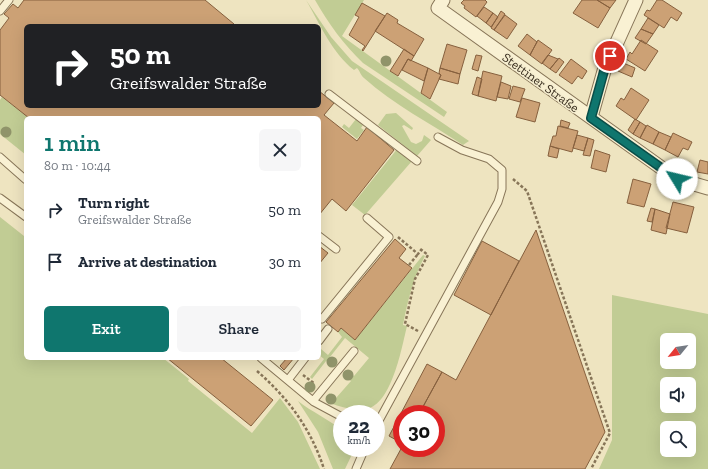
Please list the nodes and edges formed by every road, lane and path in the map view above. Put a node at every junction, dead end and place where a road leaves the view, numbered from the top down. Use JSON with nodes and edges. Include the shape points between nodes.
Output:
{"nodes":[{"id":1,"x":9,"y":0,"type":"edge"},
{"id":2,"x":636,"y":0,"type":"edge"},
{"id":3,"x":441,"y":4,"type":"edge"},
{"id":4,"x":0,"y":11,"type":"edge"},
{"id":5,"x":329,"y":94,"type":"dead end"},
{"id":6,"x":591,"y":118,"type":"junction"},
{"id":7,"x":438,"y":137,"type":"dead end"},
{"id":8,"x":1,"y":160,"type":"edge"},
{"id":9,"x":417,"y":161,"type":"dead end"},
{"id":10,"x":502,"y":170,"type":"junction"},
{"id":11,"x":24,"y":178,"type":"edge"},
{"id":12,"x":708,"y":188,"type":"edge"},
{"id":13,"x":0,"y":198,"type":"edge"},
{"id":14,"x":24,"y":216,"type":"edge"},
{"id":15,"x":367,"y":218,"type":"dead end"},
{"id":16,"x":389,"y":237,"type":"junction"},
{"id":17,"x":321,"y":238,"type":"edge"},
{"id":18,"x":336,"y":249,"type":"dead end"},
{"id":19,"x":418,"y":254,"type":"junction"},
{"id":20,"x":409,"y":265,"type":"dead end"},
{"id":21,"x":322,"y":319,"type":"dead end"},
{"id":22,"x":328,"y":329,"type":"dead end"},
{"id":23,"x":425,"y":335,"type":"junction"},
{"id":24,"x":321,"y":338,"type":"edge"},
{"id":25,"x":354,"y":351,"type":"dead end"},
{"id":26,"x":263,"y":360,"type":"edge"},
{"id":27,"x":303,"y":360,"type":"edge"},
{"id":28,"x":257,"y":372,"type":"dead end"},
{"id":29,"x":288,"y":380,"type":"junction"},
{"id":30,"x":313,"y":401,"type":"junction"},
{"id":31,"x":385,"y":409,"type":"edge"},
{"id":32,"x":333,"y":412,"type":"edge"},
{"id":33,"x":361,"y":457,"type":"edge"},
{"id":34,"x":324,"y":469,"type":"edge"},
{"id":35,"x":356,"y":469,"type":"edge"},
{"id":36,"x":591,"y":469,"type":"edge"}],
"edges":[{"from":1,"to":4,"type":"lane"},
{"from":2,"to":6,"type":"street","via":[[604,71]]},
{"from":3,"to":6,"type":"street","name":"Stettiner Straße"},
{"from":5,"to":9,"type":"lane"},
{"from":6,"to":12,"type":"street","name":"Stettiner Straße","via":[[677,179]]},
{"from":7,"to":10,"type":"lane","via":[[462,150],[489,159]]},
{"from":8,"to":11,"type":"lane"},
{"from":10,"to":23,"type":"lane","via":[[502,189],[498,202]]},
{"from":10,"to":36,"type":"path","via":[[527,191],[610,433]]},
{"from":13,"to":14,"type":"lane"},
{"from":15,"to":16,"type":"lane"},
{"from":16,"to":19,"type":"path","via":[[393,232]]},
{"from":16,"to":21,"type":"lane"},
{"from":17,"to":18,"type":"lane"},
{"from":19,"to":20,"type":"path"},
{"from":19,"to":23,"type":"path","via":[[420,249],[428,255],[415,279],[405,324]]},
{"from":22,"to":24,"type":"lane"},
{"from":23,"to":31,"type":"lane"},
{"from":25,"to":30,"type":"lane"},
{"from":26,"to":29,"type":"lane"},
{"from":27,"to":29,"type":"lane"},
{"from":28,"to":34,"type":"path","via":[[278,390],[296,412],[314,443]]},
{"from":29,"to":30,"type":"lane"},
{"from":30,"to":32,"type":"lane"},
{"from":33,"to":35,"type":"lane"}]}
